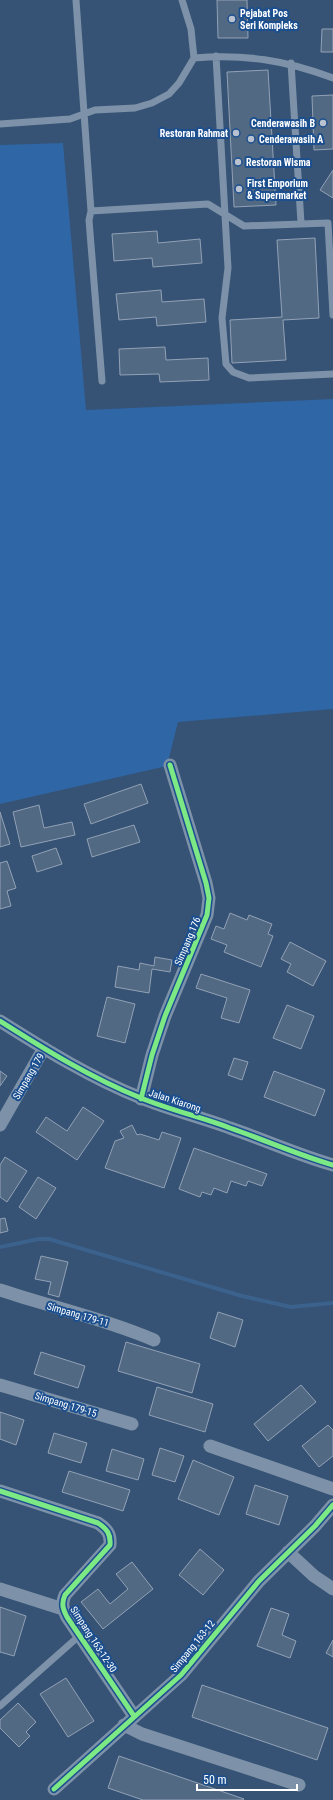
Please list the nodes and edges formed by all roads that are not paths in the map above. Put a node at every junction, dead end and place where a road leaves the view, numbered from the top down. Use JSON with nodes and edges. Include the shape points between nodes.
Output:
{"nodes":[{"id":1,"x":76,"y":0,"type":"edge"},
{"id":2,"x":182,"y":0,"type":"edge"},
{"id":3,"x":216,"y":56,"type":"junction"},
{"id":4,"x":194,"y":58,"type":"junction"},
{"id":5,"x":291,"y":63,"type":"junction"},
{"id":6,"x":333,"y":78,"type":"edge"},
{"id":7,"x":84,"y":112,"type":"junction"},
{"id":8,"x":0,"y":124,"type":"edge"},
{"id":9,"x":91,"y":211,"type":"junction"},
{"id":10,"x":225,"y":215,"type":"junction"},
{"id":11,"x":301,"y":223,"type":"junction"},
{"id":12,"x":333,"y":315,"type":"edge"},
{"id":13,"x":333,"y":374,"type":"edge"},
{"id":14,"x":102,"y":381,"type":"dead end"},
{"id":15,"x":170,"y":765,"type":"dead end"},
{"id":16,"x":0,"y":1021,"type":"edge"},
{"id":17,"x":44,"y":1048,"type":"junction"},
{"id":18,"x":141,"y":1098,"type":"junction"},
{"id":19,"x":0,"y":1125,"type":"edge"},
{"id":20,"x":333,"y":1165,"type":"edge"},
{"id":21,"x":0,"y":1290,"type":"edge"},
{"id":22,"x":154,"y":1340,"type":"dead end"},
{"id":23,"x":0,"y":1385,"type":"edge"},
{"id":24,"x":132,"y":1424,"type":"dead end"},
{"id":25,"x":210,"y":1446,"type":"dead end"},
{"id":26,"x":333,"y":1489,"type":"edge"},
{"id":27,"x":0,"y":1491,"type":"edge"},
{"id":28,"x":333,"y":1505,"type":"edge"},
{"id":29,"x":288,"y":1552,"type":"junction"},
{"id":30,"x":0,"y":1589,"type":"edge"},
{"id":31,"x":333,"y":1589,"type":"edge"},
{"id":32,"x":63,"y":1609,"type":"junction"},
{"id":33,"x":79,"y":1636,"type":"junction"},
{"id":34,"x":0,"y":1706,"type":"edge"},
{"id":35,"x":129,"y":1721,"type":"junction"},
{"id":36,"x":299,"y":1785,"type":"dead end"},
{"id":37,"x":54,"y":1789,"type":"dead end"}],
"edges":[{"from":1,"to":7,"type":"lane"},
{"from":2,"to":4,"type":"lane","via":[[191,29]]},
{"from":3,"to":4,"type":"lane"},
{"from":3,"to":5,"type":"lane"},
{"from":3,"to":10,"type":"lane"},
{"from":4,"to":7,"type":"lane","via":[[169,94],[152,103],[135,108]]},
{"from":5,"to":6,"type":"lane"},
{"from":5,"to":11,"type":"lane"},
{"from":7,"to":8,"type":"lane","via":[[70,119]]},
{"from":7,"to":9,"type":"lane"},
{"from":9,"to":10,"type":"lane","via":[[208,204]]},
{"from":9,"to":14,"type":"lane","via":[[89,220]]},
{"from":10,"to":11,"type":"lane","via":[[244,226]]},
{"from":10,"to":13,"type":"lane","via":[[228,268],[222,318],[226,364],[233,372],[249,378]]},
{"from":11,"to":12,"type":"lane","via":[[328,223]]},
{"from":15,"to":18,"type":"street","name":"Simpang 176","via":[[209,898],[207,915],[165,1016]]},
{"from":16,"to":17,"type":"street","name":"Jalan Kiarong"},
{"from":17,"to":18,"type":"street","name":"Jalan Kiarong","via":[[112,1086]]},
{"from":17,"to":19,"type":"street","name":"Simpang 179"},
{"from":18,"to":20,"type":"street","name":"Jalan Kiarong"},
{"from":21,"to":22,"type":"street","name":"Simpang 179-11","via":[[123,1327]]},
{"from":23,"to":24,"type":"street","name":"Simpang 179-15"},
{"from":25,"to":26,"type":"street"},
{"from":27,"to":32,"type":"street","name":"Simpang 163-12-30","via":[[98,1523],[106,1528],[111,1536],[110,1545],[104,1554],[66,1595],[62,1602]]},
{"from":28,"to":29,"type":"street","name":"Simpang 163-12"},
{"from":29,"to":31,"type":"street","via":[[314,1576]]},
{"from":29,"to":35,"type":"street","name":"Simpang 163-12","via":[[254,1586],[181,1675]]},
{"from":30,"to":32,"type":"street","name":"Simpang 163-12-30"},
{"from":32,"to":33,"type":"street","name":"Simpang 163-12-30"},
{"from":33,"to":34,"type":"lane"},
{"from":33,"to":35,"type":"street","name":"Simpang 163-12-30"},
{"from":35,"to":36,"type":"street","via":[[142,1734]]},
{"from":35,"to":37,"type":"street","name":"Simpang 163-12"}]}
